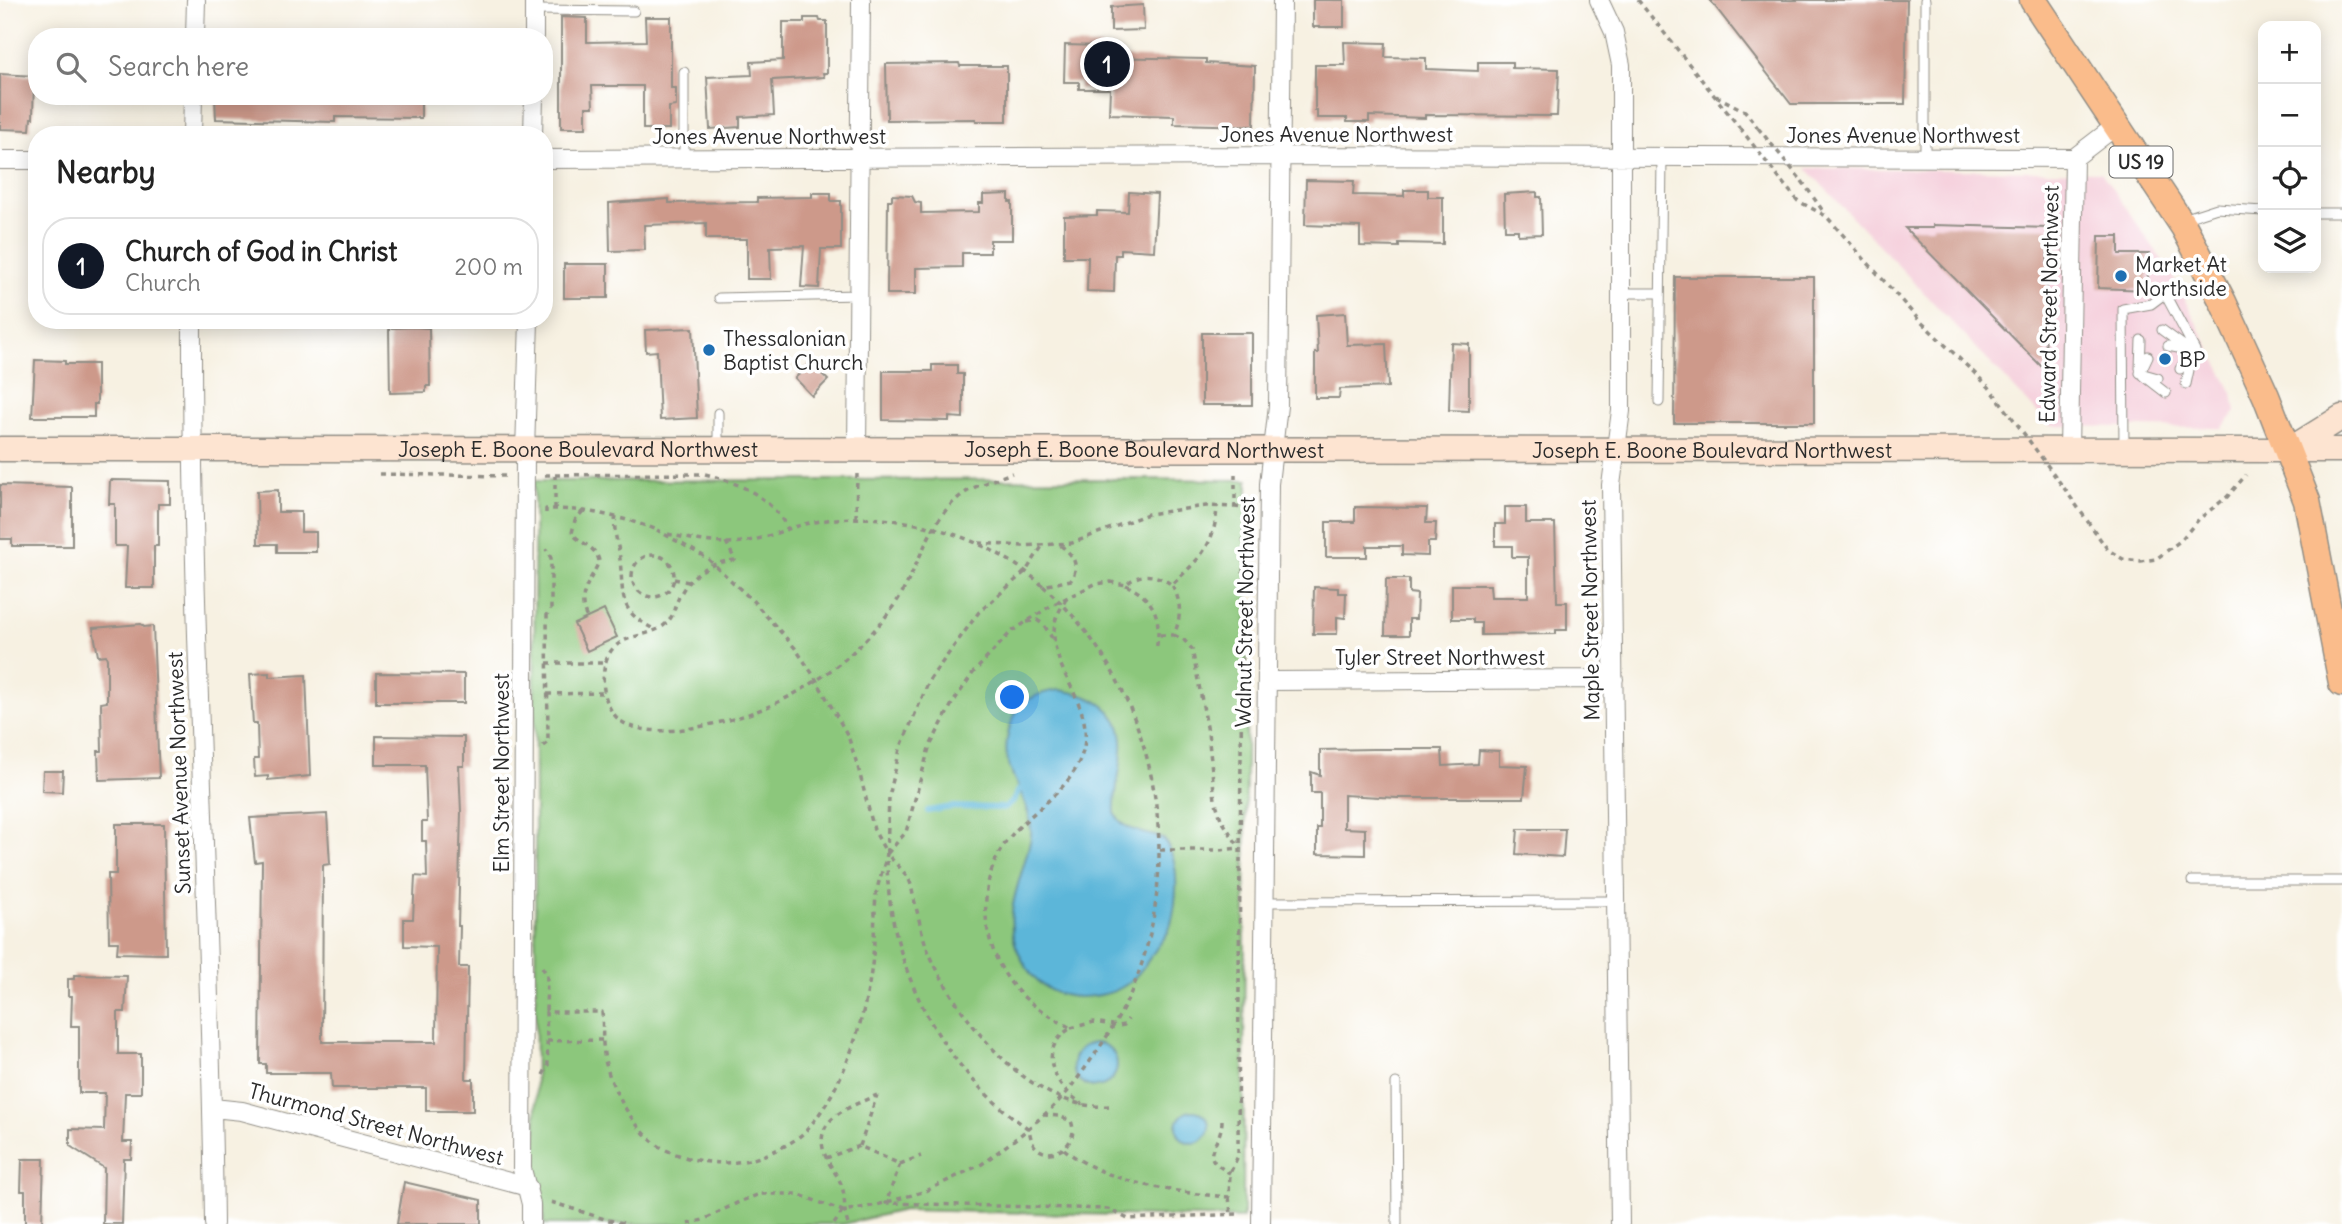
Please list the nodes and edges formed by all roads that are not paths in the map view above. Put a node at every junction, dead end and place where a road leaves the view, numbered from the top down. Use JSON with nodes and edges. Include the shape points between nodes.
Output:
{"nodes":[{"id":1,"x":196,"y":0,"type":"edge"},
{"id":2,"x":861,"y":0,"type":"edge"},
{"id":3,"x":1282,"y":0,"type":"edge"},
{"id":4,"x":1599,"y":0,"type":"edge"},
{"id":5,"x":1925,"y":0,"type":"edge"},
{"id":6,"x":2033,"y":0,"type":"edge"},
{"id":7,"x":534,"y":5,"type":"edge"},
{"id":8,"x":635,"y":11,"type":"dead end"},
{"id":9,"x":195,"y":28,"type":"edge"},
{"id":10,"x":534,"y":28,"type":"edge"},
{"id":11,"x":684,"y":72,"type":"dead end"},
{"id":12,"x":193,"y":105,"type":"edge"},
{"id":13,"x":534,"y":105,"type":"edge"},
{"id":14,"x":2117,"y":125,"type":"junction"},
{"id":15,"x":192,"y":126,"type":"edge"},
{"id":16,"x":533,"y":126,"type":"edge"},
{"id":17,"x":1280,"y":156,"type":"junction"},
{"id":18,"x":860,"y":157,"type":"junction"},
{"id":19,"x":1622,"y":157,"type":"junction"},
{"id":20,"x":1662,"y":157,"type":"junction"},
{"id":21,"x":1925,"y":158,"type":"junction"},
{"id":22,"x":2074,"y":158,"type":"junction"},
{"id":23,"x":553,"y":159,"type":"edge"},
{"id":24,"x":684,"y":159,"type":"junction"},
{"id":25,"x":0,"y":160,"type":"edge"},
{"id":26,"x":28,"y":160,"type":"edge"},
{"id":27,"x":2258,"y":211,"type":"edge"},
{"id":28,"x":2321,"y":213,"type":"edge"},
{"id":29,"x":2342,"y":213,"type":"edge"},
{"id":30,"x":2179,"y":220,"type":"junction"},
{"id":31,"x":1622,"y":293,"type":"junction"},
{"id":32,"x":1660,"y":293,"type":"junction"},
{"id":33,"x":859,"y":295,"type":"junction"},
{"id":34,"x":719,"y":298,"type":"dead end"},
{"id":35,"x":192,"y":329,"type":"edge"},
{"id":36,"x":529,"y":329,"type":"edge"},
{"id":37,"x":2162,"y":330,"type":"dead end"},
{"id":38,"x":2141,"y":340,"type":"dead end"},
{"id":39,"x":2168,"y":346,"type":"dead end"},
{"id":40,"x":2193,"y":351,"type":"junction"},
{"id":41,"x":2148,"y":356,"type":"dead end"},
{"id":42,"x":2180,"y":369,"type":"dead end"},
{"id":43,"x":2140,"y":373,"type":"junction"},
{"id":44,"x":2158,"y":378,"type":"dead end"},
{"id":45,"x":2123,"y":380,"type":"junction"},
{"id":46,"x":2186,"y":384,"type":"dead end"},
{"id":47,"x":2166,"y":393,"type":"dead end"},
{"id":48,"x":1659,"y":401,"type":"dead end"},
{"id":49,"x":718,"y":412,"type":"dead end"},
{"id":50,"x":2342,"y":417,"type":"edge"},
{"id":51,"x":0,"y":449,"type":"edge"},
{"id":52,"x":192,"y":450,"type":"junction"},
{"id":53,"x":525,"y":450,"type":"junction"},
{"id":54,"x":718,"y":450,"type":"junction"},
{"id":55,"x":2342,"y":450,"type":"edge"},
{"id":56,"x":1273,"y":451,"type":"junction"},
{"id":57,"x":1615,"y":451,"type":"junction"},
{"id":58,"x":2069,"y":451,"type":"junction"},
{"id":59,"x":2124,"y":451,"type":"junction"},
{"id":60,"x":2287,"y":451,"type":"junction"},
{"id":61,"x":857,"y":462,"type":"junction"},
{"id":62,"x":1614,"y":679,"type":"junction"},
{"id":63,"x":1267,"y":681,"type":"junction"},
{"id":64,"x":2342,"y":683,"type":"edge"},
{"id":65,"x":2192,"y":881,"type":"dead end"},
{"id":66,"x":2342,"y":881,"type":"edge"},
{"id":67,"x":1616,"y":901,"type":"junction"},
{"id":68,"x":1265,"y":902,"type":"junction"},
{"id":69,"x":1396,"y":1083,"type":"dead end"},
{"id":70,"x":213,"y":1108,"type":"junction"},
{"id":71,"x":528,"y":1187,"type":"junction"},
{"id":72,"x":214,"y":1224,"type":"edge"},
{"id":73,"x":531,"y":1224,"type":"edge"},
{"id":74,"x":1261,"y":1224,"type":"edge"},
{"id":75,"x":1396,"y":1224,"type":"edge"},
{"id":76,"x":1620,"y":1224,"type":"edge"}],
"edges":[{"from":1,"to":9,"type":"street"},
{"from":2,"to":18,"type":"street"},
{"from":3,"to":17,"type":"street","name":"Walnut Street Northwest"},
{"from":4,"to":19,"type":"street","name":"Maple Street Northwest","via":[[1614,32],[1621,65]]},
{"from":5,"to":21,"type":"lane"},
{"from":6,"to":14,"type":"main road","number":"US 19"},
{"from":7,"to":8,"type":"lane"},
{"from":7,"to":10,"type":"street"},
{"from":11,"to":24,"type":"lane"},
{"from":12,"to":15,"type":"street"},
{"from":13,"to":16,"type":"street"},
{"from":14,"to":22,"type":"street"},
{"from":14,"to":30,"type":"main road","number":"US 19"},
{"from":17,"to":18,"type":"street","name":"Jones Avenue Northwest"},
{"from":17,"to":19,"type":"street","name":"Jones Avenue Northwest"},
{"from":17,"to":56,"type":"street","name":"Walnut Street Northwest","via":[[1278,406]]},
{"from":18,"to":24,"type":"street","name":"Jones Avenue Northwest"},
{"from":18,"to":33,"type":"street"},
{"from":19,"to":20,"type":"street","name":"Jones Avenue Northwest"},
{"from":19,"to":31,"type":"street","name":"Maple Street Northwest"},
{"from":20,"to":21,"type":"street","name":"Jones Avenue Northwest"},
{"from":20,"to":32,"type":"lane"},
{"from":21,"to":22,"type":"street","name":"Jones Avenue Northwest"},
{"from":22,"to":58,"type":"street","name":"Edward Street Northwest"},
{"from":23,"to":24,"type":"street","name":"Jones Avenue Northwest"},
{"from":25,"to":26,"type":"street"},
{"from":27,"to":30,"type":"lane","via":[[2217,208]]},
{"from":28,"to":29,"type":"lane"},
{"from":30,"to":60,"type":"main road","number":"US 19","via":[[2223,302]]},
{"from":31,"to":32,"type":"lane"},
{"from":31,"to":57,"type":"street","name":"Maple Street Northwest","via":[[1621,411]]},
{"from":32,"to":48,"type":"lane"},
{"from":33,"to":34,"type":"lane"},
{"from":33,"to":61,"type":"street"},
{"from":35,"to":52,"type":"street","name":"Sunset Avenue Northwest"},
{"from":36,"to":53,"type":"street","name":"Elm Street Northwest"},
{"from":37,"to":40,"type":"lane"},
{"from":38,"to":43,"type":"lane"},
{"from":39,"to":40,"type":"lane"},
{"from":40,"to":42,"type":"lane"},
{"from":40,"to":45,"type":"lane","via":[[2168,291],[2151,304],[2123,309]]},
{"from":40,"to":46,"type":"lane"},
{"from":41,"to":43,"type":"lane"},
{"from":43,"to":44,"type":"lane"},
{"from":43,"to":45,"type":"lane"},
{"from":43,"to":47,"type":"lane"},
{"from":45,"to":59,"type":"lane"},
{"from":49,"to":54,"type":"lane"},
{"from":50,"to":60,"type":"main road"},
{"from":51,"to":52,"type":"main road","name":"Joseph E. Boone Boulevard Northwest"},
{"from":52,"to":53,"type":"main road","name":"Joseph E. Boone Boulevard Northwest"},
{"from":52,"to":70,"type":"street","name":"Sunset Avenue Northwest"},
{"from":53,"to":54,"type":"main road","name":"Joseph E. Boone Boulevard Northwest"},
{"from":53,"to":71,"type":"street","name":"Elm Street Northwest","via":[[522,1169]]},
{"from":54,"to":61,"type":"main road","name":"Joseph E. Boone Boulevard Northwest"},
{"from":55,"to":60,"type":"main road","name":"Joseph E. Boone Boulevard Northwest"},
{"from":56,"to":57,"type":"main road","name":"Joseph E. Boone Boulevard Northwest"},
{"from":56,"to":61,"type":"main road","name":"Joseph E. Boone Boulevard Northwest"},
{"from":56,"to":63,"type":"street","name":"Walnut Street Northwest"},
{"from":57,"to":58,"type":"main road","name":"Joseph E. Boone Boulevard Northwest"},
{"from":57,"to":62,"type":"street","name":"Maple Street Northwest","via":[[1611,485]]},
{"from":58,"to":59,"type":"main road","name":"Joseph E. Boone Boulevard Northwest"},
{"from":59,"to":60,"type":"main road","name":"Joseph E. Boone Boulevard Northwest"},
{"from":60,"to":64,"type":"main road","number":"US 19","via":[[2307,500]]},
{"from":62,"to":63,"type":"street","name":"Tyler Street Northwest"},
{"from":62,"to":67,"type":"street","name":"Maple Street Northwest"},
{"from":63,"to":68,"type":"street","name":"Walnut Street Northwest"},
{"from":65,"to":66,"type":"lane"},
{"from":67,"to":68,"type":"lane"},
{"from":67,"to":76,"type":"street","name":"Maple Street Northwest"},
{"from":68,"to":74,"type":"street","name":"Walnut Street Northwest"},
{"from":69,"to":75,"type":"lane"},
{"from":70,"to":71,"type":"street","name":"Thurmond Street Northwest","via":[[242,1111]]},
{"from":70,"to":72,"type":"street","name":"Sunset Avenue Northwest"},
{"from":71,"to":73,"type":"street","name":"Elm Street Northwest"}]}
